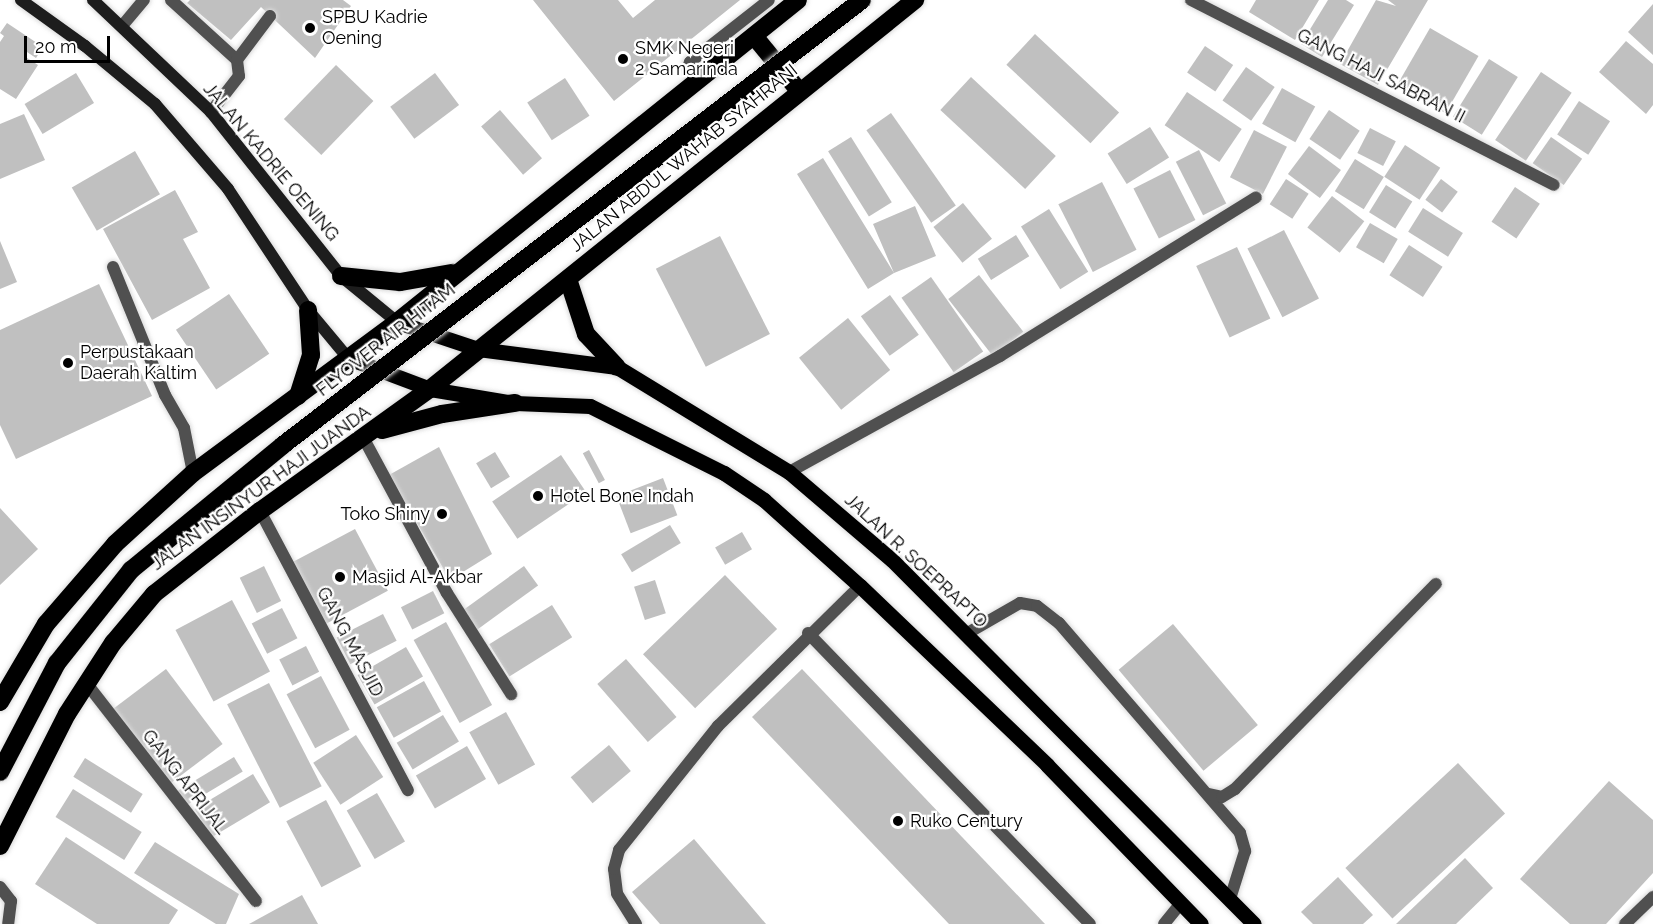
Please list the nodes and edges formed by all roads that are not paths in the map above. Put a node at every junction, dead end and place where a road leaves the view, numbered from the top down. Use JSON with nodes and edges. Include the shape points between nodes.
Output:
{"nodes":[{"id":1,"x":21,"y":0,"type":"edge"},
{"id":2,"x":93,"y":0,"type":"edge"},
{"id":3,"x":144,"y":0,"type":"edge"},
{"id":4,"x":171,"y":0,"type":"edge"},
{"id":5,"x":769,"y":0,"type":"edge"},
{"id":6,"x":798,"y":0,"type":"edge"},
{"id":7,"x":862,"y":0,"type":"edge"},
{"id":8,"x":915,"y":0,"type":"edge"},
{"id":9,"x":1191,"y":0,"type":"edge"},
{"id":10,"x":270,"y":16,"type":"dead end"},
{"id":11,"x":122,"y":26,"type":"junction"},
{"id":12,"x":754,"y":36,"type":"junction"},
{"id":13,"x":237,"y":60,"type":"junction"},
{"id":14,"x":697,"y":81,"type":"junction"},
{"id":15,"x":800,"y":92,"type":"junction"},
{"id":16,"x":211,"y":112,"type":"junction"},
{"id":17,"x":1554,"y":184,"type":"dead end"},
{"id":18,"x":1256,"y":197,"type":"dead end"},
{"id":19,"x":113,"y":267,"type":"dead end"},
{"id":20,"x":453,"y":273,"type":"junction"},
{"id":21,"x":341,"y":276,"type":"junction"},
{"id":22,"x":568,"y":279,"type":"junction"},
{"id":23,"x":308,"y":310,"type":"junction"},
{"id":24,"x":397,"y":322,"type":"junction"},
{"id":25,"x":478,"y":349,"type":"junction"},
{"id":26,"x":348,"y":358,"type":"junction"},
{"id":27,"x":617,"y":367,"type":"junction"},
{"id":28,"x":430,"y":389,"type":"junction"},
{"id":29,"x":298,"y":396,"type":"junction"},
{"id":30,"x":515,"y":403,"type":"junction"},
{"id":31,"x":368,"y":436,"type":"junction"},
{"id":32,"x":789,"y":472,"type":"junction"},
{"id":33,"x":194,"y":473,"type":"junction"},
{"id":34,"x":260,"y":511,"type":"junction"},
{"id":35,"x":1436,"y":584,"type":"dead end"},
{"id":36,"x":860,"y":586,"type":"junction"},
{"id":37,"x":808,"y":633,"type":"junction"},
{"id":38,"x":966,"y":634,"type":"junction"},
{"id":39,"x":87,"y":684,"type":"junction"},
{"id":40,"x":511,"y":694,"type":"dead end"},
{"id":41,"x":0,"y":702,"type":"edge"},
{"id":42,"x":0,"y":772,"type":"edge"},
{"id":43,"x":408,"y":790,"type":"dead end"},
{"id":44,"x":1209,"y":794,"type":"junction"},
{"id":45,"x":0,"y":846,"type":"edge"},
{"id":46,"x":0,"y":887,"type":"edge"},
{"id":47,"x":1653,"y":897,"type":"edge"},
{"id":48,"x":1230,"y":899,"type":"junction"},
{"id":49,"x":256,"y":902,"type":"dead end"},
{"id":50,"x":1181,"y":903,"type":"junction"},
{"id":51,"x":8,"y":924,"type":"edge"},
{"id":52,"x":636,"y":924,"type":"edge"},
{"id":53,"x":1090,"y":924,"type":"edge"},
{"id":54,"x":1164,"y":924,"type":"edge"},
{"id":55,"x":1201,"y":924,"type":"edge"},
{"id":56,"x":1254,"y":924,"type":"edge"},
{"id":57,"x":1624,"y":924,"type":"edge"}],
"edges":[{"from":1,"to":23,"type":"main road","via":[[86,46],[155,104],[228,189]]},
{"from":2,"to":11,"type":"main road","name":"JALAN KADRIE OENING"},
{"from":3,"to":11,"type":"street"},
{"from":4,"to":13,"type":"street"},
{"from":5,"to":14,"type":"street","via":[[690,62],[688,68]]},
{"from":6,"to":12,"type":"highway"},
{"from":7,"to":42,"type":"highway","name":"FLYOVER AIR HITAM","bridge":true,"via":[[283,446],[131,570],[57,663]]},
{"from":8,"to":15,"type":"highway","name":"JALAN ABDUL WAHAB SYAHRANI"},
{"from":9,"to":17,"type":"street","name":"GANG HAJI SABRAN II"},
{"from":10,"to":13,"type":"street"},
{"from":11,"to":16,"type":"main road","name":"JALAN KADRIE OENING"},
{"from":12,"to":14,"type":"highway"},
{"from":12,"to":15,"type":"highway"},
{"from":13,"to":16,"type":"street","via":[[239,76]]},
{"from":14,"to":20,"type":"highway"},
{"from":15,"to":22,"type":"highway","name":"JALAN ABDUL WAHAB SYAHRANI"},
{"from":16,"to":21,"type":"main road","name":"JALAN KADRIE OENING"},
{"from":18,"to":32,"type":"street","via":[[1000,356]]},
{"from":19,"to":33,"type":"street","via":[[165,395],[184,428]]},
{"from":20,"to":21,"type":"highway","via":[[400,282]]},
{"from":20,"to":24,"type":"highway"},
{"from":21,"to":24,"type":"main road","name":"JALAN KADRIE OENING"},
{"from":22,"to":25,"type":"highway","name":"JALAN ABDUL WAHAB SYAHRANI"},
{"from":22,"to":27,"type":"highway","via":[[586,334]]},
{"from":23,"to":26,"type":"main road"},
{"from":23,"to":29,"type":"highway","via":[[311,355]]},
{"from":24,"to":25,"type":"main road","name":"JALAN R. SOEPRAPTO"},
{"from":24,"to":26,"type":"highway"},
{"from":25,"to":27,"type":"main road","name":"JALAN R. SOEPRAPTO"},
{"from":25,"to":28,"type":"highway","name":"JALAN ABDUL WAHAB SYAHRANI"},
{"from":26,"to":28,"type":"main road"},
{"from":26,"to":29,"type":"highway"},
{"from":27,"to":32,"type":"main road","name":"JALAN R. SOEPRAPTO"},
{"from":28,"to":30,"type":"main road"},
{"from":28,"to":31,"type":"highway","name":"JALAN INSINYUR HAJI JUANDA"},
{"from":29,"to":33,"type":"highway"},
{"from":30,"to":31,"type":"highway","via":[[442,414]]},
{"from":30,"to":36,"type":"main road","via":[[590,406],[640,428],[724,473],[764,500]]},
{"from":31,"to":34,"type":"highway","name":"JALAN INSINYUR HAJI JUANDA"},
{"from":31,"to":40,"type":"street","via":[[447,594]]},
{"from":32,"to":38,"type":"main road","name":"JALAN R. SOEPRAPTO","via":[[892,560]]},
{"from":33,"to":41,"type":"highway","via":[[115,544],[46,624]]},
{"from":34,"to":39,"type":"highway","name":"JALAN INSINYUR HAJI JUANDA","via":[[154,594],[113,643]]},
{"from":34,"to":43,"type":"street","name":"GANG MASJID"},
{"from":35,"to":44,"type":"street","via":[[1235,789],[1222,797]]},
{"from":36,"to":37,"type":"street"},
{"from":36,"to":50,"type":"main road","via":[[1047,765]]},
{"from":37,"to":52,"type":"street","via":[[718,726],[620,849],[614,869],[617,893]]},
{"from":37,"to":53,"type":"street"},
{"from":38,"to":44,"type":"street","via":[[1008,607],[1037,606],[1059,623]]},
{"from":38,"to":48,"type":"main road","name":"JALAN R. SOEPRAPTO"},
{"from":39,"to":45,"type":"highway","name":"JALAN INSINYUR HAJI JUANDA","via":[[67,714]]},
{"from":39,"to":49,"type":"street","name":"GANG APRIJAL"},
{"from":44,"to":48,"type":"street","via":[[1240,833],[1245,851]]},
{"from":46,"to":51,"type":"street","via":[[11,901]]},
{"from":47,"to":57,"type":"street"},
{"from":48,"to":56,"type":"main road","name":"JALAN R. SOEPRAPTO"},
{"from":50,"to":54,"type":"street"},
{"from":50,"to":55,"type":"main road"}]}
